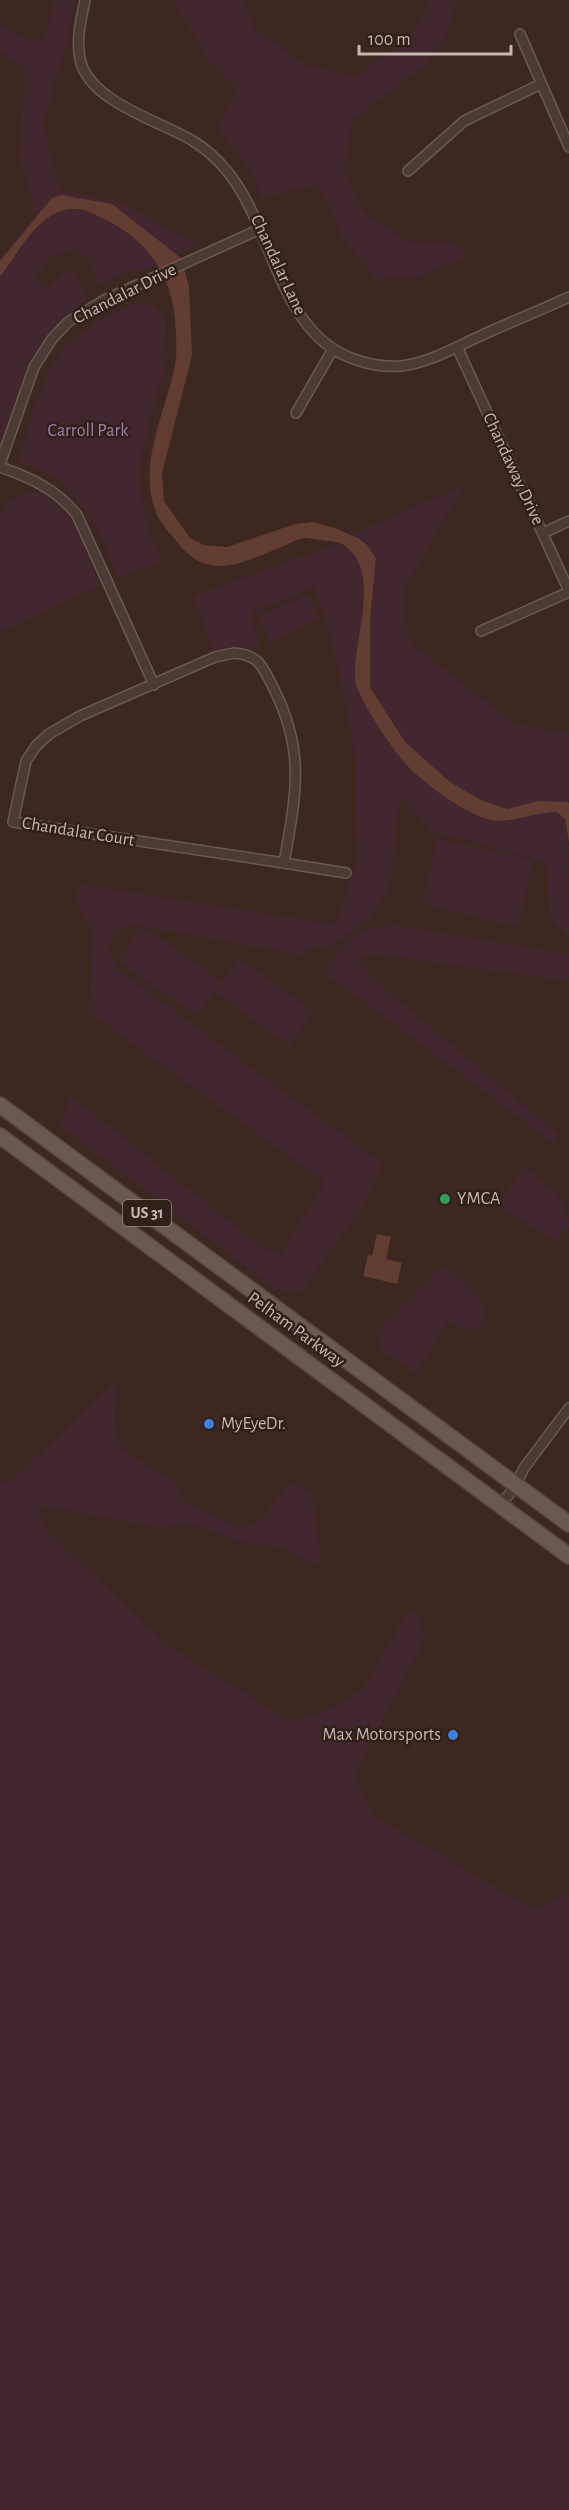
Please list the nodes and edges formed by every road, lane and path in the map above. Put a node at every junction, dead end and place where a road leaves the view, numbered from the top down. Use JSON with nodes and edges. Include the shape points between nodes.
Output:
{"nodes":[{"id":1,"x":85,"y":0,"type":"edge"},
{"id":2,"x":520,"y":34,"type":"dead end"},
{"id":3,"x":541,"y":84,"type":"junction"},
{"id":4,"x":569,"y":147,"type":"edge"},
{"id":5,"x":408,"y":171,"type":"dead end"},
{"id":6,"x":260,"y":229,"type":"junction"},
{"id":7,"x":569,"y":297,"type":"edge"},
{"id":8,"x":456,"y":347,"type":"junction"},
{"id":9,"x":333,"y":349,"type":"junction"},
{"id":10,"x":296,"y":413,"type":"dead end"},
{"id":11,"x":0,"y":466,"type":"edge"},
{"id":12,"x":569,"y":521,"type":"edge"},
{"id":13,"x":543,"y":533,"type":"junction"},
{"id":14,"x":569,"y":592,"type":"edge"},
{"id":15,"x":481,"y":631,"type":"dead end"},
{"id":16,"x":154,"y":685,"type":"junction"},
{"id":17,"x":284,"y":862,"type":"junction"},
{"id":18,"x":346,"y":873,"type":"dead end"},
{"id":19,"x":0,"y":1105,"type":"edge"},
{"id":20,"x":34,"y":1130,"type":"junction"},
{"id":21,"x":0,"y":1136,"type":"edge"},
{"id":22,"x":20,"y":1151,"type":"junction"},
{"id":23,"x":295,"y":1321,"type":"junction"},
{"id":24,"x":286,"y":1347,"type":"junction"},
{"id":25,"x":569,"y":1408,"type":"edge"},
{"id":26,"x":471,"y":1452,"type":"junction"},
{"id":27,"x":454,"y":1472,"type":"junction"},
{"id":28,"x":516,"y":1485,"type":"junction"},
{"id":29,"x":501,"y":1505,"type":"junction"},
{"id":30,"x":569,"y":1524,"type":"edge"},
{"id":31,"x":568,"y":1553,"type":"edge"}],
"edges":[{"from":1,"to":6,"type":"street","name":"Chandalar Lane","via":[[78,38],[81,64],[90,80],[106,95],[208,152],[242,190]]},
{"from":2,"to":3,"type":"street"},
{"from":3,"to":4,"type":"street"},
{"from":3,"to":5,"type":"street","via":[[464,122]]},
{"from":6,"to":9,"type":"street","name":"Chandalar Lane","via":[[298,314]]},
{"from":6,"to":11,"type":"street","name":"Chandalar Drive","via":[[76,315],[52,339],[31,374]]},
{"from":7,"to":8,"type":"street","name":"Chandalar Lane"},
{"from":8,"to":9,"type":"street","name":"Chandalar Lane","via":[[410,364],[390,366],[354,360]]},
{"from":8,"to":13,"type":"street","name":"Chandaway Drive"},
{"from":9,"to":10,"type":"street"},
{"from":11,"to":16,"type":"street","via":[[42,483],[77,515]]},
{"from":12,"to":13,"type":"street"},
{"from":13,"to":14,"type":"street","name":"Chandaway Drive"},
{"from":14,"to":15,"type":"street"},
{"from":16,"to":17,"type":"street","name":"Chandalar Court","via":[[225,654],[252,656],[262,666],[286,715],[296,754],[295,795]]},
{"from":16,"to":17,"type":"street","name":"Chandalar Court","via":[[80,716],[42,740],[26,761],[13,822]]},
{"from":17,"to":18,"type":"street","name":"Chandalar Court"},
{"from":19,"to":20,"type":"main road","name":"Pelham Parkway","number":"US 31"},
{"from":20,"to":22,"type":"main road"},
{"from":20,"to":23,"type":"main road","name":"Pelham Parkway","number":"US 31"},
{"from":21,"to":22,"type":"main road","name":"Pelham Parkway","number":"US 31"},
{"from":22,"to":24,"type":"main road","name":"Pelham Parkway","number":"US 31"},
{"from":23,"to":24,"type":"main road"},
{"from":23,"to":26,"type":"main road","name":"Pelham Parkway","number":"US 31"},
{"from":24,"to":27,"type":"main road","name":"Pelham Parkway","number":"US 31"},
{"from":25,"to":28,"type":"street","via":[[524,1468]]},
{"from":26,"to":27,"type":"main road"},
{"from":26,"to":28,"type":"main road","name":"Pelham Parkway","number":"US 31"},
{"from":27,"to":29,"type":"main road","name":"Pelham Parkway","number":"US 31"},
{"from":28,"to":29,"type":"street"},
{"from":28,"to":30,"type":"main road","name":"Pelham Parkway","number":"US 31"},
{"from":29,"to":31,"type":"main road","name":"Pelham Parkway","number":"US 31"}]}
